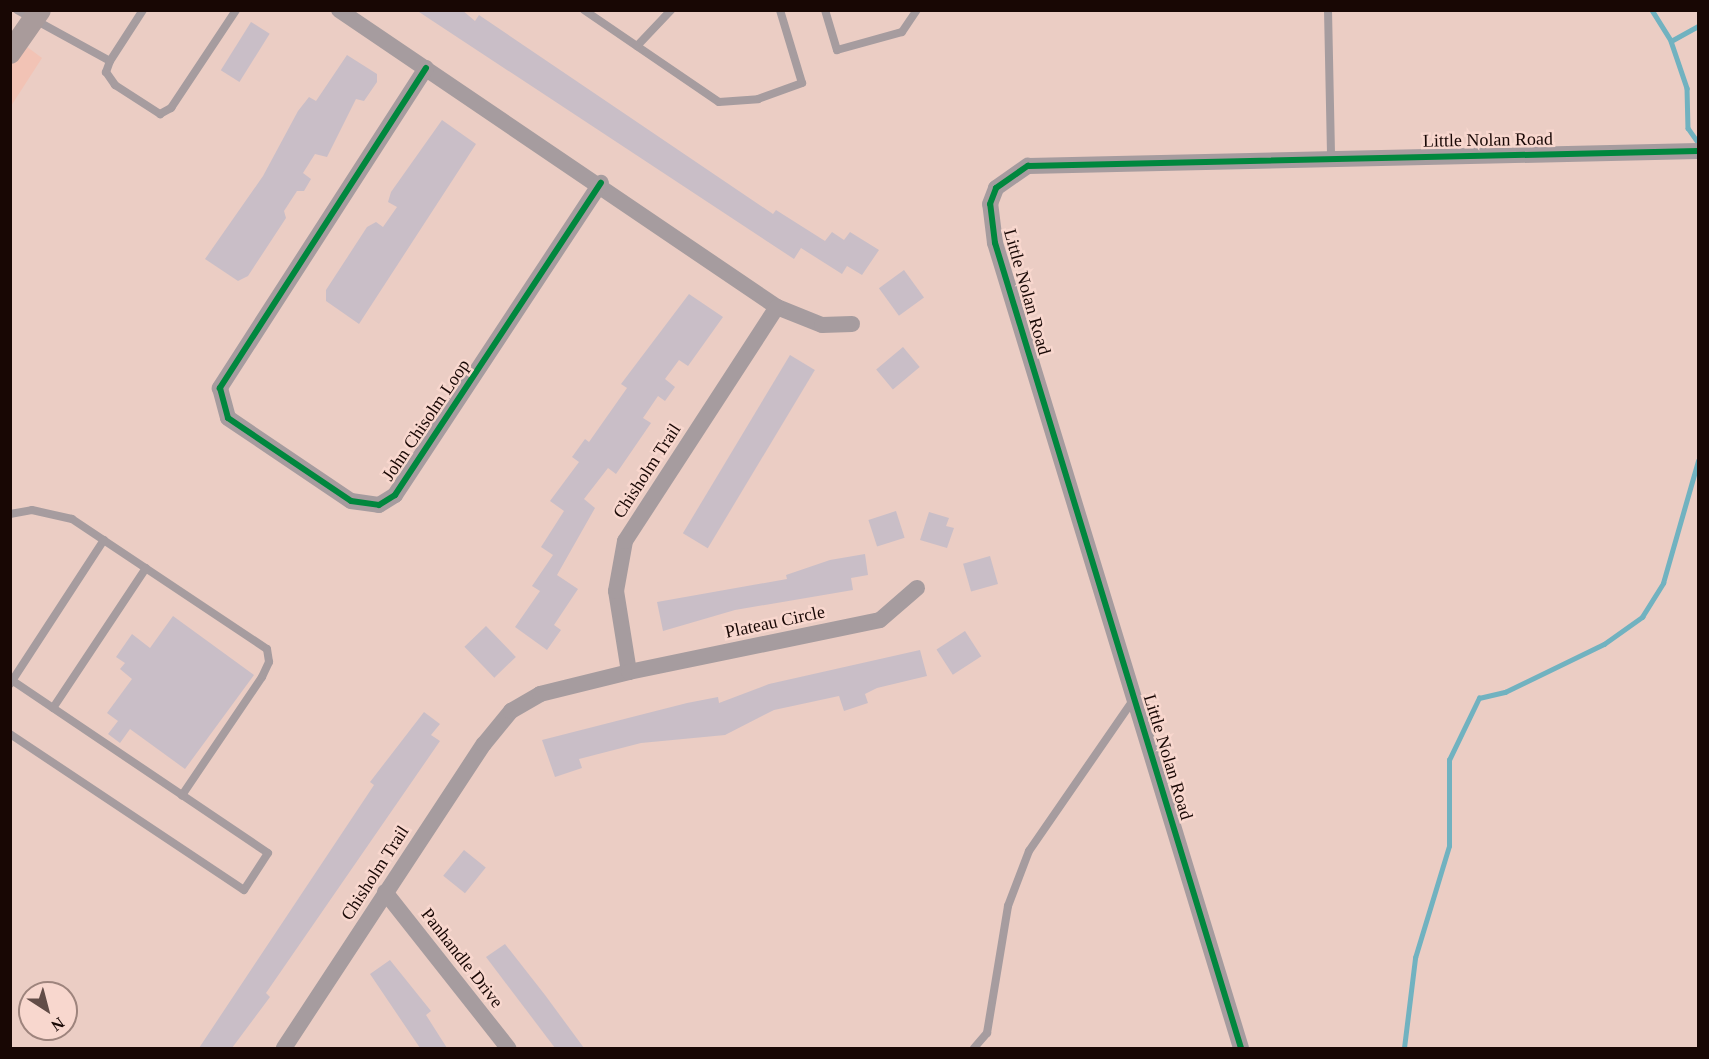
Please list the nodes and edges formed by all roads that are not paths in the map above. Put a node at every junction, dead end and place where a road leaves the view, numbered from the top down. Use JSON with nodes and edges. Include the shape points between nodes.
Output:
{"nodes":[{"id":1,"x":143,"y":10,"type":"edge"},
{"id":2,"x":236,"y":10,"type":"edge"},
{"id":3,"x":339,"y":10,"type":"edge"},
{"id":4,"x":584,"y":10,"type":"edge"},
{"id":5,"x":671,"y":10,"type":"edge"},
{"id":6,"x":780,"y":10,"type":"edge"},
{"id":7,"x":825,"y":10,"type":"edge"},
{"id":8,"x":917,"y":10,"type":"edge"},
{"id":9,"x":1328,"y":10,"type":"edge"},
{"id":10,"x":30,"y":14,"type":"edge"},
{"id":11,"x":637,"y":46,"type":"junction"},
{"id":12,"x":10,"y":53,"type":"edge"},
{"id":13,"x":110,"y":61,"type":"junction"},
{"id":14,"x":426,"y":68,"type":"junction"},
{"id":15,"x":1698,"y":151,"type":"edge"},
{"id":16,"x":1331,"y":158,"type":"junction"},
{"id":17,"x":601,"y":183,"type":"junction"},
{"id":18,"x":777,"y":307,"type":"junction"},
{"id":19,"x":852,"y":324,"type":"dead end"},
{"id":20,"x":10,"y":514,"type":"edge"},
{"id":21,"x":104,"y":540,"type":"junction"},
{"id":22,"x":146,"y":568,"type":"junction"},
{"id":23,"x":917,"y":588,"type":"dead end"},
{"id":24,"x":629,"y":672,"type":"junction"},
{"id":25,"x":12,"y":683,"type":"edge"},
{"id":26,"x":1135,"y":699,"type":"junction"},
{"id":27,"x":53,"y":708,"type":"junction"},
{"id":28,"x":10,"y":734,"type":"edge"},
{"id":29,"x":182,"y":795,"type":"junction"},
{"id":30,"x":385,"y":892,"type":"junction"},
{"id":31,"x":284,"y":1048,"type":"edge"},
{"id":32,"x":508,"y":1048,"type":"edge"},
{"id":33,"x":974,"y":1048,"type":"edge"},
{"id":34,"x":1241,"y":1048,"type":"edge"}],
"edges":[{"from":1,"to":13,"type":"lane"},
{"from":2,"to":13,"type":"lane","via":[[171,108],[160,114],[115,85],[106,72]]},
{"from":3,"to":14,"type":"street"},
{"from":4,"to":11,"type":"lane"},
{"from":5,"to":11,"type":"lane"},
{"from":6,"to":11,"type":"lane","via":[[802,83],[758,99],[720,102]]},
{"from":7,"to":8,"type":"lane","via":[[837,50],[902,32]]},
{"from":9,"to":16,"type":"lane"},
{"from":10,"to":12,"type":"main road"},
{"from":10,"to":13,"type":"lane"},
{"from":14,"to":17,"type":"street"},
{"from":14,"to":17,"type":"street","name":"John Chisolm Loop","via":[[220,388],[228,418],[323,483],[362,506],[379,505],[395,495]]},
{"from":15,"to":16,"type":"street","name":"Little Nolan Road"},
{"from":16,"to":26,"type":"street","name":"Little Nolan Road","via":[[1028,166],[996,188],[990,204],[995,243]]},
{"from":17,"to":18,"type":"street"},
{"from":18,"to":19,"type":"street","via":[[822,325]]},
{"from":18,"to":24,"type":"street","name":"Chisholm Trail","via":[[625,541],[616,591]]},
{"from":20,"to":21,"type":"lane","via":[[48,512],[72,519]]},
{"from":21,"to":22,"type":"lane"},
{"from":21,"to":25,"type":"lane"},
{"from":22,"to":27,"type":"lane"},
{"from":22,"to":29,"type":"lane","via":[[267,649],[262,677]]},
{"from":23,"to":24,"type":"street","name":"Plateau Circle","via":[[900,608],[880,620]]},
{"from":24,"to":30,"type":"street","name":"Chisholm Trail","via":[[540,694],[511,711]]},
{"from":25,"to":27,"type":"lane"},
{"from":26,"to":33,"type":"lane","via":[[1029,851],[1008,906],[987,1033]]},
{"from":26,"to":34,"type":"street","name":"Little Nolan Road"},
{"from":27,"to":29,"type":"lane"},
{"from":28,"to":29,"type":"lane","via":[[244,890],[268,852]]},
{"from":30,"to":31,"type":"street","name":"Chisholm Trail"},
{"from":30,"to":32,"type":"street","name":"Panhandle Drive"}]}
